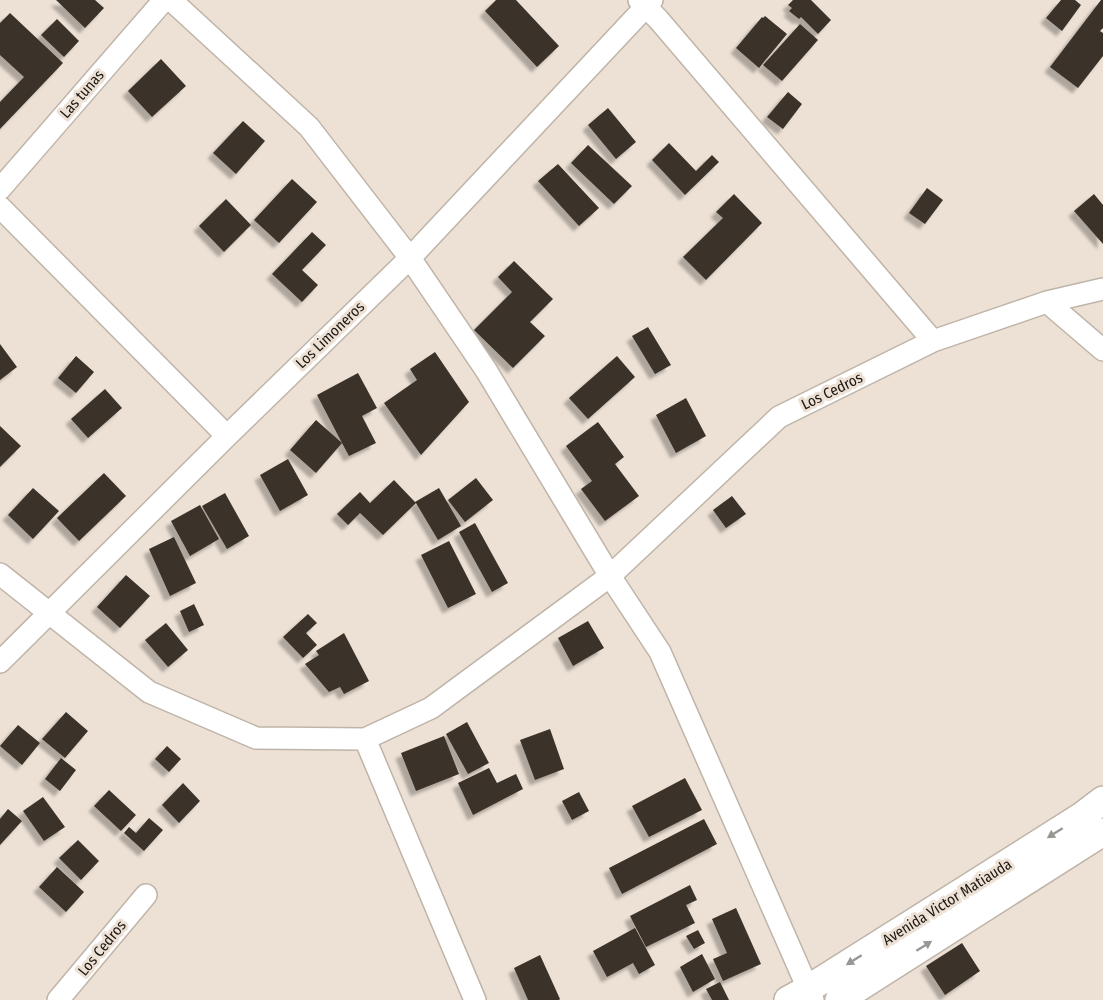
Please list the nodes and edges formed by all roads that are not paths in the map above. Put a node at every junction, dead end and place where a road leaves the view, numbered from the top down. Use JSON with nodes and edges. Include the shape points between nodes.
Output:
{"nodes":[{"id":1,"x":164,"y":0,"type":"edge"},
{"id":2,"x":171,"y":0,"type":"edge"},
{"id":3,"x":646,"y":2,"type":"edge"},
{"id":4,"x":0,"y":189,"type":"edge"},
{"id":5,"x":0,"y":207,"type":"edge"},
{"id":6,"x":410,"y":258,"type":"junction"},
{"id":7,"x":1103,"y":289,"type":"edge"},
{"id":8,"x":1047,"y":302,"type":"junction"},
{"id":9,"x":933,"y":341,"type":"junction"},
{"id":10,"x":1103,"y":350,"type":"edge"},
{"id":11,"x":226,"y":436,"type":"junction"},
{"id":12,"x":0,"y":574,"type":"edge"},
{"id":13,"x":610,"y":576,"type":"junction"},
{"id":14,"x":48,"y":612,"type":"junction"},
{"id":15,"x":0,"y":662,"type":"edge"},
{"id":16,"x":366,"y":739,"type":"junction"},
{"id":17,"x":1103,"y":800,"type":"edge"},
{"id":18,"x":1103,"y":832,"type":"edge"},
{"id":19,"x":146,"y":895,"type":"dead end"},
{"id":20,"x":803,"y":996,"type":"edge"},
{"id":21,"x":58,"y":1000,"type":"edge"},
{"id":22,"x":475,"y":1000,"type":"edge"},
{"id":23,"x":839,"y":1000,"type":"edge"}],
"edges":[{"from":1,"to":4,"type":"street","name":"Las tunas"},
{"from":2,"to":6,"type":"street","via":[[309,127]]},
{"from":3,"to":6,"type":"street","name":"Los Limoneros"},
{"from":3,"to":9,"type":"street"},
{"from":5,"to":11,"type":"street"},
{"from":6,"to":11,"type":"street","name":"Los Limoneros"},
{"from":6,"to":13,"type":"street","via":[[486,370]]},
{"from":7,"to":8,"type":"street","name":"Los Cedros"},
{"from":8,"to":9,"type":"street","name":"Los Cedros"},
{"from":8,"to":10,"type":"street"},
{"from":9,"to":13,"type":"street","name":"Los Cedros","via":[[779,417]]},
{"from":11,"to":14,"type":"street","name":"Los Limoneros"},
{"from":12,"to":14,"type":"street"},
{"from":13,"to":16,"type":"street","name":"Los Cedros","via":[[430,708]]},
{"from":13,"to":20,"type":"street","via":[[660,652]]},
{"from":14,"to":15,"type":"street","name":"Los Limoneros"},
{"from":14,"to":16,"type":"street","via":[[148,692],[256,738]]},
{"from":16,"to":22,"type":"street"},
{"from":17,"to":20,"type":"main road","name":"Avenida Victor Matiauda","one_way":true},
{"from":23,"to":18,"type":"main road","name":"Avenida Victor Matiauda","one_way":true},
{"from":19,"to":21,"type":"street","name":"Los Cedros"}]}
